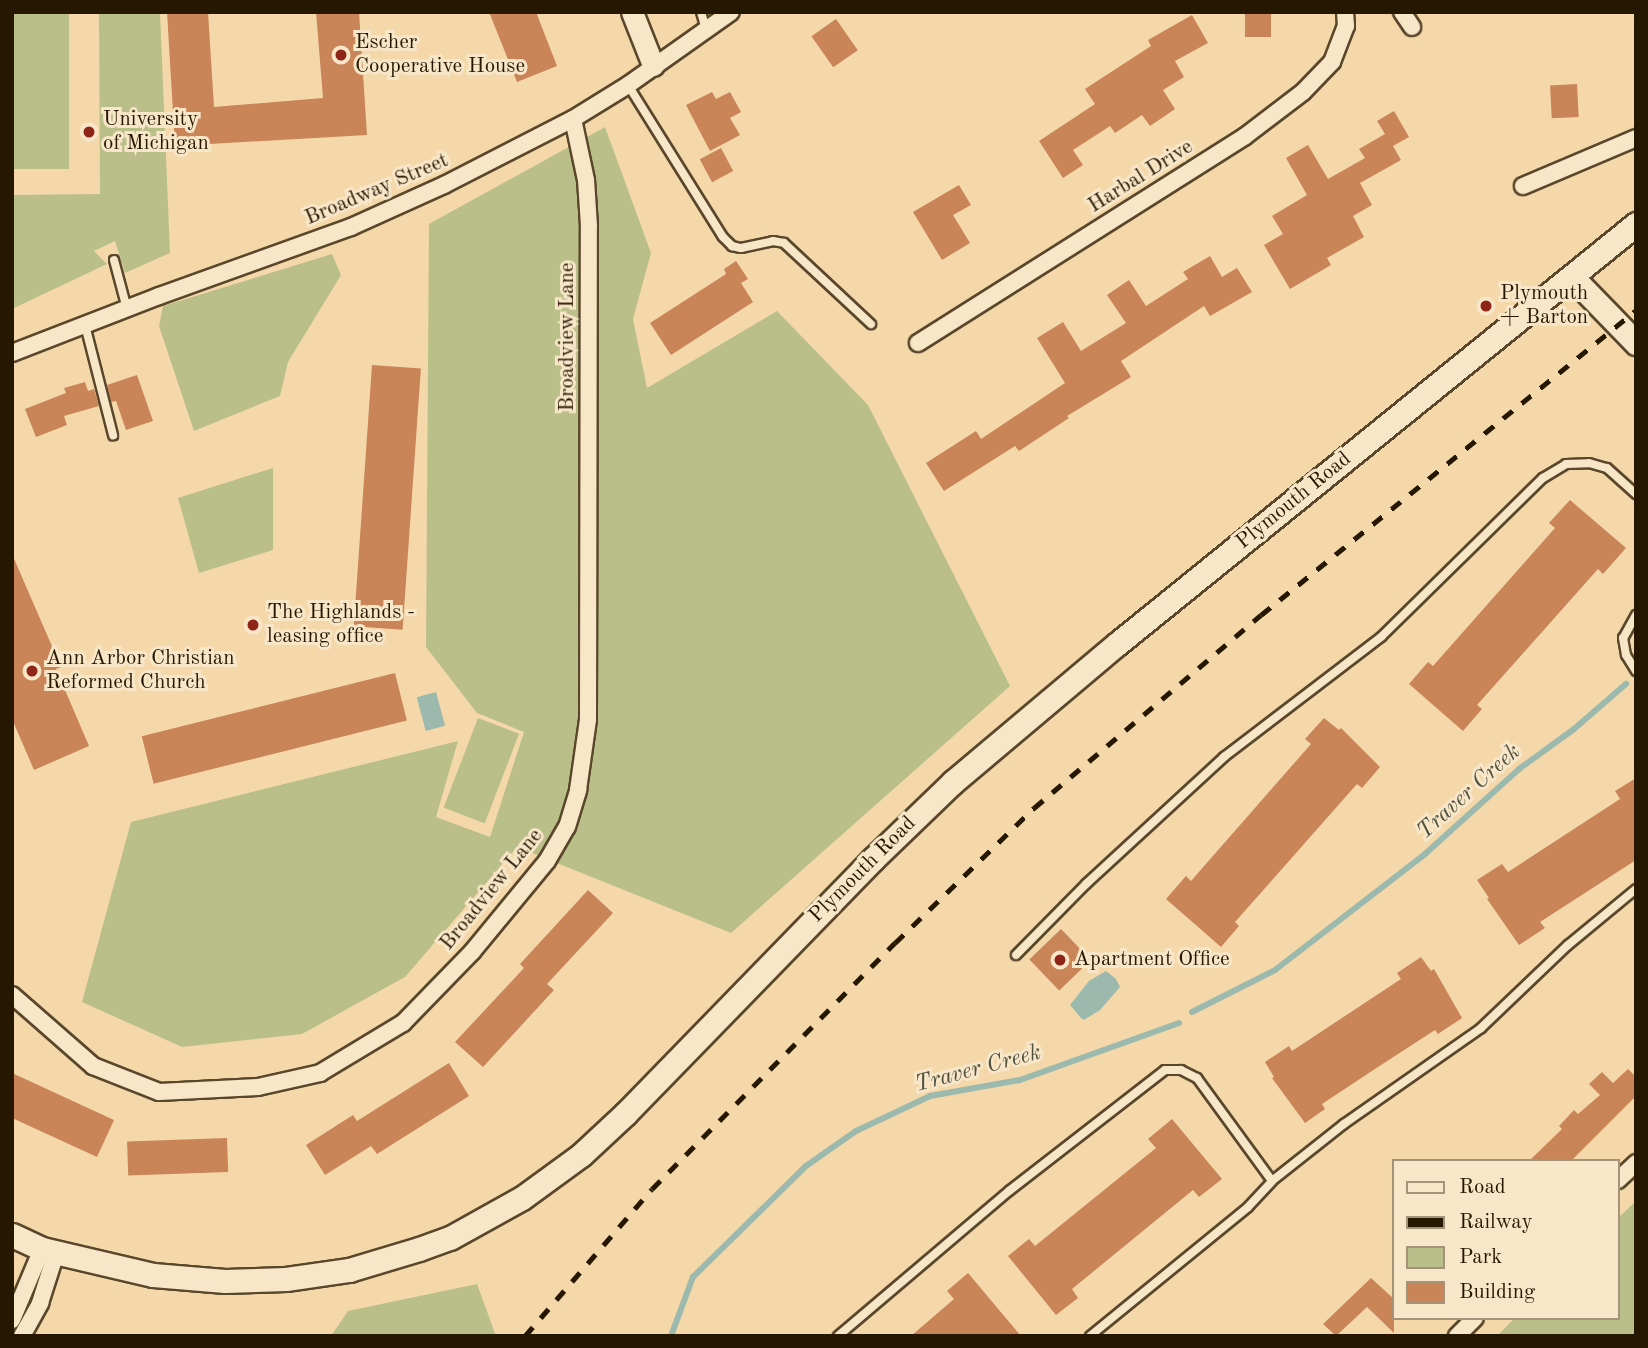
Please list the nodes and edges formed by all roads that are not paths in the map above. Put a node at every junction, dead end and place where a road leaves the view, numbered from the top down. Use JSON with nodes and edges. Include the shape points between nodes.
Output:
{"nodes":[{"id":1,"x":632,"y":12,"type":"edge"},
{"id":2,"x":701,"y":12,"type":"edge"},
{"id":3,"x":731,"y":12,"type":"edge"},
{"id":4,"x":1345,"y":12,"type":"edge"},
{"id":5,"x":1402,"y":12,"type":"edge"},
{"id":6,"x":1412,"y":27,"type":"dead end"},
{"id":7,"x":706,"y":29,"type":"junction"},
{"id":8,"x":653,"y":65,"type":"junction"},
{"id":9,"x":628,"y":85,"type":"junction"},
{"id":10,"x":573,"y":119,"type":"junction"},
{"id":11,"x":1636,"y":138,"type":"edge"},
{"id":12,"x":1523,"y":186,"type":"dead end"},
{"id":13,"x":1636,"y":224,"type":"edge"},
{"id":14,"x":114,"y":260,"type":"dead end"},
{"id":15,"x":1572,"y":277,"type":"junction"},
{"id":16,"x":127,"y":309,"type":"junction"},
{"id":17,"x":871,"y":324,"type":"dead end"},
{"id":18,"x":85,"y":325,"type":"junction"},
{"id":19,"x":918,"y":343,"type":"dead end"},
{"id":20,"x":1636,"y":343,"type":"edge"},
{"id":21,"x":12,"y":353,"type":"edge"},
{"id":22,"x":113,"y":435,"type":"dead end"},
{"id":23,"x":1636,"y":494,"type":"edge"},
{"id":24,"x":1636,"y":615,"type":"edge"},
{"id":25,"x":1636,"y":671,"type":"edge"},
{"id":26,"x":1636,"y":889,"type":"edge"},
{"id":27,"x":1016,"y":955,"type":"dead end"},
{"id":28,"x":12,"y":995,"type":"edge"},
{"id":29,"x":1636,"y":1163,"type":"edge"},
{"id":30,"x":1620,"y":1178,"type":"edge"},
{"id":31,"x":1272,"y":1181,"type":"junction"},
{"id":32,"x":12,"y":1235,"type":"edge"},
{"id":33,"x":49,"y":1251,"type":"junction"},
{"id":34,"x":12,"y":1320,"type":"edge"},
{"id":35,"x":1473,"y":1320,"type":"edge"},
{"id":36,"x":22,"y":1336,"type":"edge"},
{"id":37,"x":838,"y":1336,"type":"edge"},
{"id":38,"x":1090,"y":1336,"type":"edge"},
{"id":39,"x":1457,"y":1336,"type":"edge"}],
"edges":[{"from":1,"to":8,"type":"street"},
{"from":2,"to":7,"type":"lane"},
{"from":3,"to":7,"type":"street","name":"Broadway Street"},
{"from":4,"to":19,"type":"street","name":"Harbal Drive","via":[[1346,26],[1332,62],[1303,92],[1244,137]]},
{"from":5,"to":6,"type":"street"},
{"from":7,"to":8,"type":"street","name":"Broadway Street"},
{"from":8,"to":9,"type":"street","name":"Broadway Street"},
{"from":9,"to":10,"type":"street","name":"Broadway Street"},
{"from":9,"to":17,"type":"lane","via":[[732,246],[784,243]]},
{"from":10,"to":16,"type":"street","name":"Broadway Street","via":[[456,180],[351,227]]},
{"from":10,"to":28,"type":"street","name":"Broadview Lane","via":[[586,180],[589,226],[588,720],[578,790],[567,827],[547,861],[472,953],[403,1023],[320,1073],[258,1087],[159,1092],[93,1066]]},
{"from":11,"to":12,"type":"street"},
{"from":13,"to":15,"type":"main road","name":"Plymouth Road"},
{"from":14,"to":16,"type":"lane"},
{"from":15,"to":20,"type":"main road"},
{"from":15,"to":33,"type":"main road","name":"Plymouth Road","via":[[1117,643],[953,782],[626,1113],[582,1155],[523,1198],[450,1238],[419,1249],[349,1269],[285,1279],[175,1278]]},
{"from":16,"to":18,"type":"street","name":"Broadway Street"},
{"from":18,"to":21,"type":"street","name":"Broadway Street"},
{"from":18,"to":22,"type":"lane"},
{"from":23,"to":27,"type":"lane","via":[[1606,468],[1589,463],[1566,464],[1543,478],[1381,637],[1224,757]]},
{"from":24,"to":25,"type":"lane","via":[[1623,638]]},
{"from":26,"to":31,"type":"lane","via":[[1481,1027]]},
{"from":29,"to":30,"type":"street"},
{"from":31,"to":37,"type":"lane","via":[[1197,1078],[1181,1070],[1166,1070],[1009,1191]]},
{"from":31,"to":38,"type":"lane","via":[[1248,1208]]},
{"from":32,"to":33,"type":"main road","name":"Plymouth Road"},
{"from":33,"to":34,"type":"street"},
{"from":33,"to":36,"type":"street","via":[[40,1304]]},
{"from":35,"to":39,"type":"street"}]}
